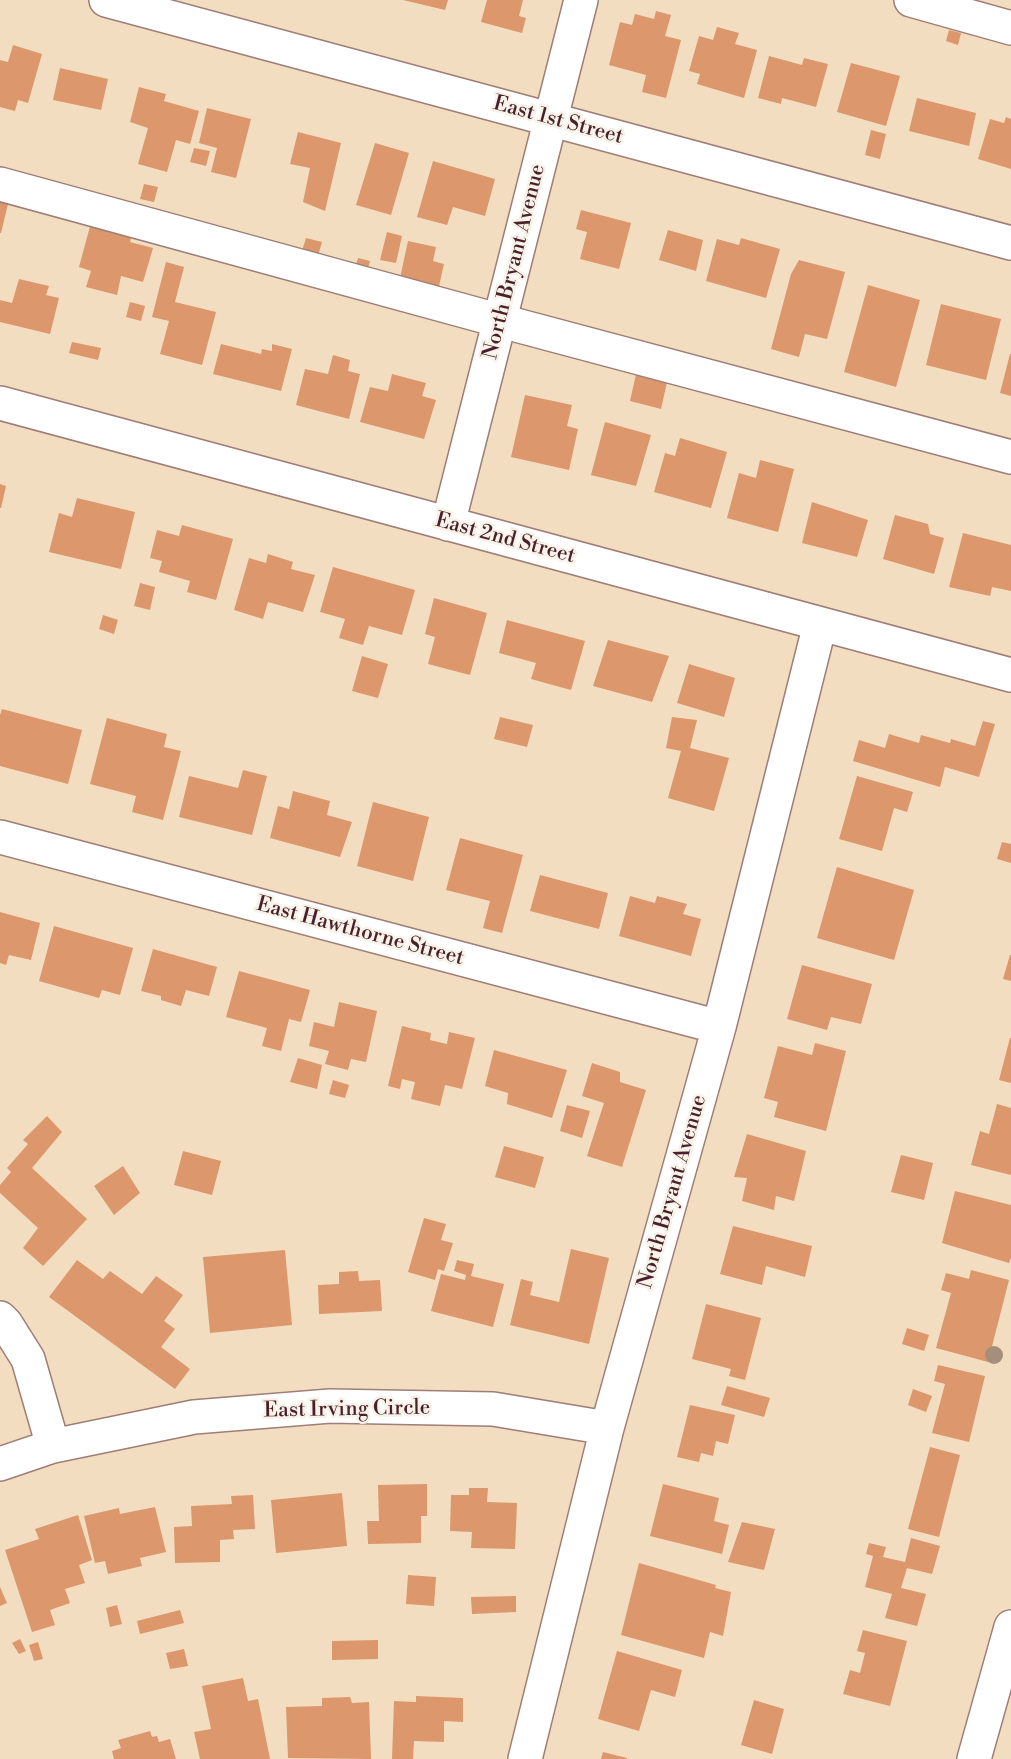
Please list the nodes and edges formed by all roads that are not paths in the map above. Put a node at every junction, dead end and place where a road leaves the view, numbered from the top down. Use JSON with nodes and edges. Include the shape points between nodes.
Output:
{"nodes":[{"id":1,"x":106,"y":0,"type":"edge"},
{"id":2,"x":581,"y":0,"type":"edge"},
{"id":3,"x":911,"y":0,"type":"edge"},
{"id":4,"x":968,"y":8,"type":"edge"},
{"id":5,"x":1011,"y":28,"type":"edge"},
{"id":6,"x":552,"y":119,"type":"junction"},
{"id":7,"x":0,"y":184,"type":"edge"},
{"id":8,"x":1011,"y":243,"type":"edge"},
{"id":9,"x":501,"y":321,"type":"junction"},
{"id":10,"x":0,"y":403,"type":"edge"},
{"id":11,"x":1011,"y":457,"type":"edge"},
{"id":12,"x":448,"y":524,"type":"junction"},
{"id":13,"x":820,"y":624,"type":"junction"},
{"id":14,"x":1011,"y":675,"type":"edge"},
{"id":15,"x":0,"y":837,"type":"edge"},
{"id":16,"x":719,"y":1027,"type":"junction"},
{"id":17,"x":0,"y":1318,"type":"edge"},
{"id":18,"x":607,"y":1428,"type":"junction"},
{"id":19,"x":53,"y":1446,"type":"junction"},
{"id":20,"x":0,"y":1464,"type":"edge"},
{"id":21,"x":1011,"y":1627,"type":"edge"},
{"id":22,"x":525,"y":1759,"type":"edge"},
{"id":23,"x":974,"y":1759,"type":"edge"}],
"edges":[{"from":1,"to":6,"type":"street","name":"East 1st Street"},
{"from":2,"to":6,"type":"street","name":"North Bryant Avenue"},
{"from":3,"to":4,"type":"street"},
{"from":4,"to":5,"type":"street"},
{"from":6,"to":8,"type":"street","name":"East 1st Street"},
{"from":6,"to":9,"type":"street","name":"North Bryant Avenue"},
{"from":7,"to":9,"type":"street"},
{"from":9,"to":11,"type":"street"},
{"from":9,"to":12,"type":"street","name":"North Bryant Avenue"},
{"from":10,"to":12,"type":"street","name":"East 2nd Street"},
{"from":12,"to":13,"type":"street","name":"East 2nd Street"},
{"from":13,"to":14,"type":"street","name":"East 2nd Street"},
{"from":13,"to":16,"type":"street","name":"North Bryant Avenue"},
{"from":15,"to":16,"type":"street","name":"East Hawthorne Street"},
{"from":16,"to":18,"type":"street","name":"North Bryant Avenue"},
{"from":17,"to":19,"type":"street","via":[[28,1359]]},
{"from":18,"to":19,"type":"street","name":"East Irving Circle","via":[[493,1409],[330,1406],[194,1417]]},
{"from":18,"to":22,"type":"street","name":"North Bryant Avenue"},
{"from":19,"to":20,"type":"street","name":"East Irving Circle"},
{"from":21,"to":23,"type":"street"}]}
